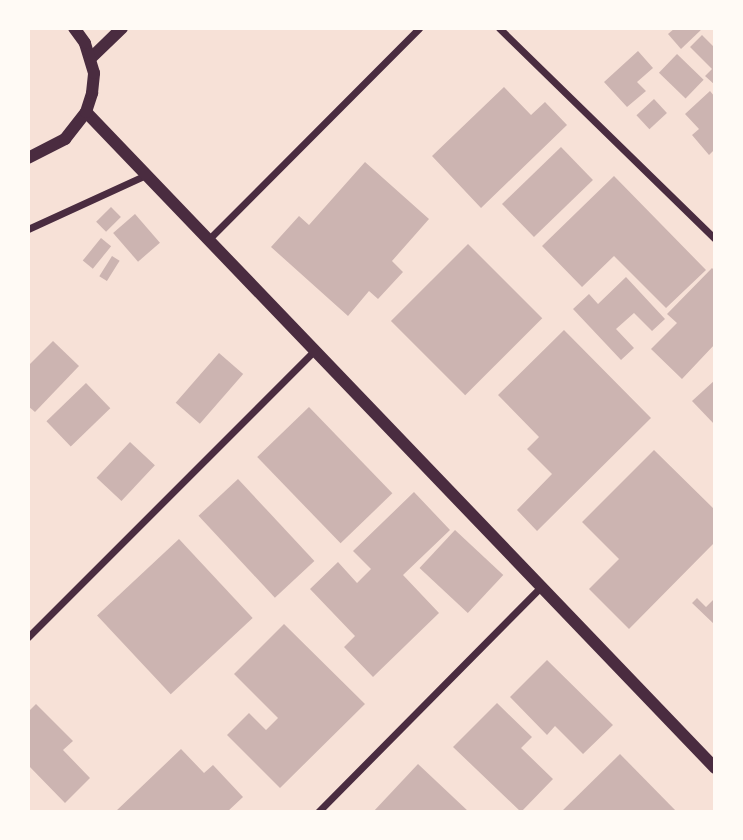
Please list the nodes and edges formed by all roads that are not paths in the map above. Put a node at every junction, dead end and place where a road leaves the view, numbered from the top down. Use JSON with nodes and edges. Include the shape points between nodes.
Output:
{"nodes":[{"id":1,"x":74,"y":28,"type":"edge"},
{"id":2,"x":122,"y":28,"type":"edge"},
{"id":3,"x":419,"y":28,"type":"edge"},
{"id":4,"x":499,"y":28,"type":"edge"},
{"id":5,"x":91,"y":58,"type":"junction"},
{"id":6,"x":86,"y":112,"type":"junction"},
{"id":7,"x":30,"y":156,"type":"edge"},
{"id":8,"x":146,"y":175,"type":"junction"},
{"id":9,"x":28,"y":229,"type":"edge"},
{"id":10,"x":715,"y":239,"type":"edge"},
{"id":11,"x":208,"y":240,"type":"junction"},
{"id":12,"x":314,"y":351,"type":"junction"},
{"id":13,"x":541,"y":587,"type":"junction"},
{"id":14,"x":28,"y":637,"type":"edge"},
{"id":15,"x":715,"y":768,"type":"edge"},
{"id":16,"x":318,"y":812,"type":"edge"}],
"edges":[{"from":1,"to":5,"type":"street"},
{"from":2,"to":5,"type":"street"},
{"from":3,"to":11,"type":"street"},
{"from":4,"to":10,"type":"street"},
{"from":5,"to":6,"type":"street","via":[[92,93]]},
{"from":6,"to":7,"type":"street","via":[[65,139]]},
{"from":6,"to":8,"type":"street"},
{"from":8,"to":9,"type":"street"},
{"from":8,"to":11,"type":"street"},
{"from":11,"to":12,"type":"street"},
{"from":12,"to":13,"type":"street"},
{"from":12,"to":14,"type":"street"},
{"from":13,"to":15,"type":"street"},
{"from":13,"to":16,"type":"street"}]}
